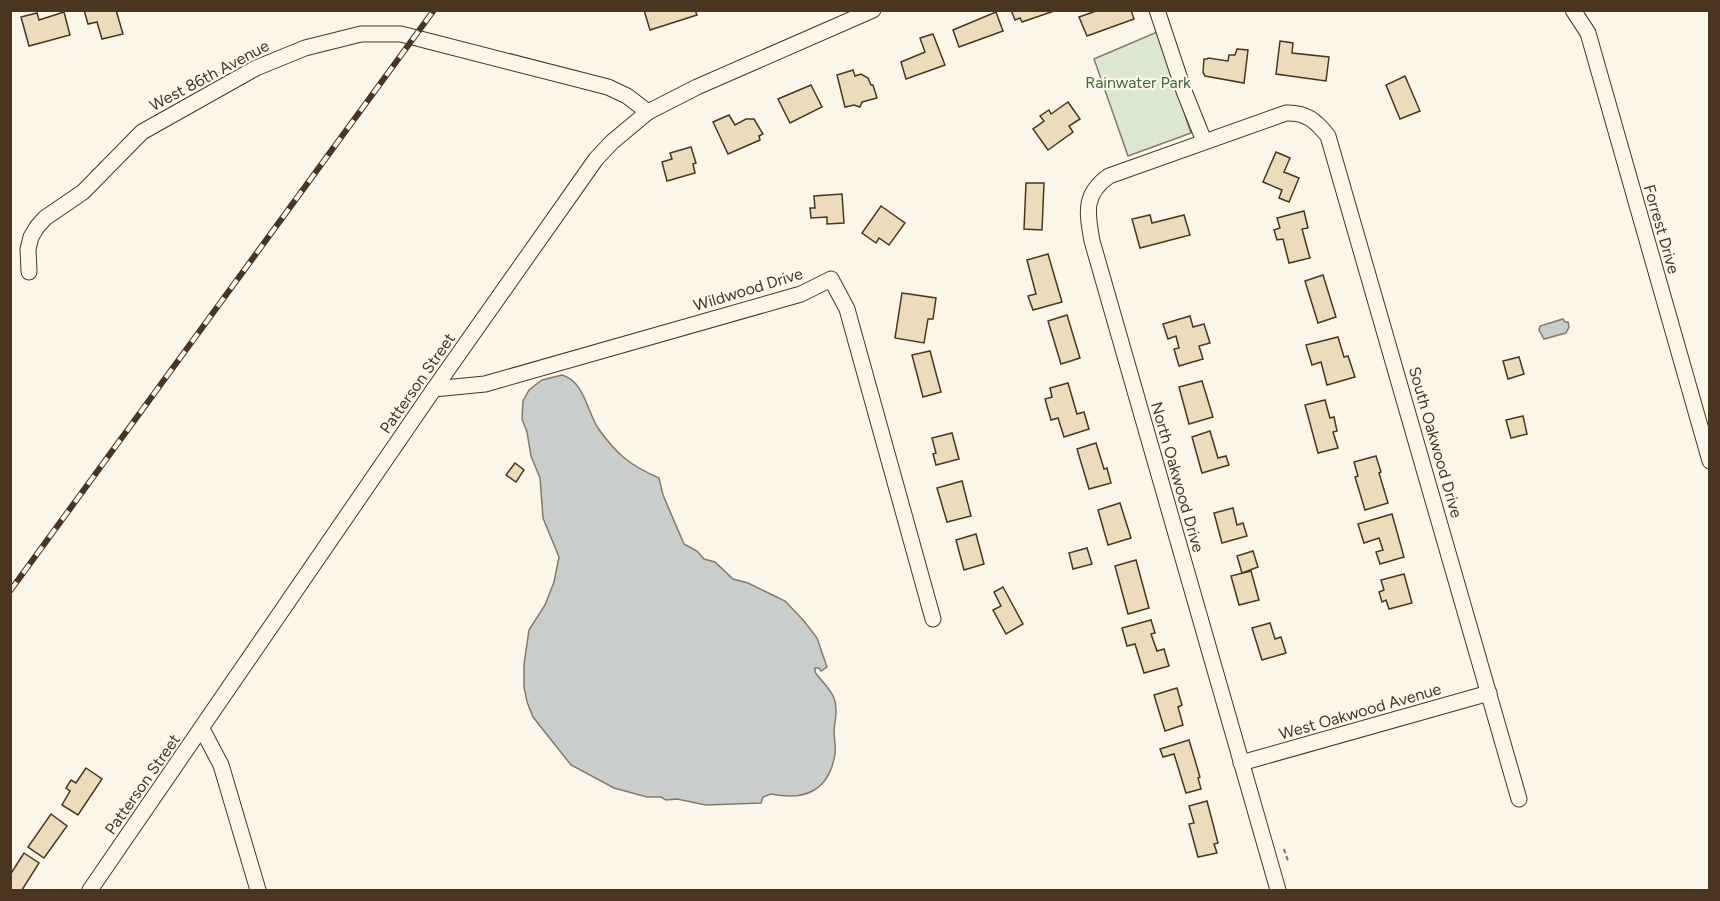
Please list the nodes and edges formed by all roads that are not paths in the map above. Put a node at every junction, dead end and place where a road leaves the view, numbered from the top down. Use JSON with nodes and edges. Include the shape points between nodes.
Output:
{"nodes":[{"id":1,"x":873,"y":10,"type":"edge"},
{"id":2,"x":1157,"y":10,"type":"edge"},
{"id":3,"x":1573,"y":10,"type":"edge"},
{"id":4,"x":648,"y":112,"type":"junction"},
{"id":5,"x":1296,"y":112,"type":"joint"},
{"id":6,"x":1204,"y":141,"type":"junction"},
{"id":7,"x":29,"y":272,"type":"dead end"},
{"id":8,"x":434,"y":389,"type":"junction"},
{"id":9,"x":1710,"y":461,"type":"edge"},
{"id":10,"x":933,"y":619,"type":"dead end"},
{"id":11,"x":1489,"y":693,"type":"junction"},
{"id":12,"x":202,"y":729,"type":"junction"},
{"id":13,"x":1241,"y":763,"type":"junction"},
{"id":14,"x":1519,"y":799,"type":"dead end"},
{"id":15,"x":90,"y":891,"type":"edge"},
{"id":16,"x":258,"y":891,"type":"edge"},
{"id":17,"x":1278,"y":891,"type":"edge"}],
"edges":[{"from":1,"to":4,"type":"street","name":"Patterson Street"},
{"from":2,"to":6,"type":"street"},
{"from":3,"to":9,"type":"street","name":"Forrest Drive","via":[[1588,33]]},
{"from":4,"to":7,"type":"street","name":"West 86th Avenue","via":[[608,87],[401,33],[360,34],[297,51],[256,68],[142,132],[84,192],[37,227],[27,249]]},
{"from":4,"to":8,"type":"street","name":"Patterson Street","via":[[596,159]]},
{"from":5,"to":6,"type":"street","name":"North Oakwood Drive"},
{"from":5,"to":11,"type":"street","name":"South Oakwood Drive","via":[[1321,127],[1334,150]]},
{"from":6,"to":13,"type":"street","name":"North Oakwood Drive","via":[[1108,176],[1098,183],[1090,197],[1087,215]]},
{"from":8,"to":10,"type":"street","name":"Wildwood Drive","via":[[485,384],[801,294],[831,279],[848,309]]},
{"from":8,"to":12,"type":"street","name":"Patterson Street"},
{"from":11,"to":13,"type":"street","name":"West Oakwood Avenue"},
{"from":11,"to":14,"type":"street","name":"South Oakwood Drive"},
{"from":12,"to":15,"type":"street","name":"Patterson Street"},
{"from":12,"to":16,"type":"street","via":[[220,765]]},
{"from":13,"to":17,"type":"street","name":"North Oakwood Drive"}]}
